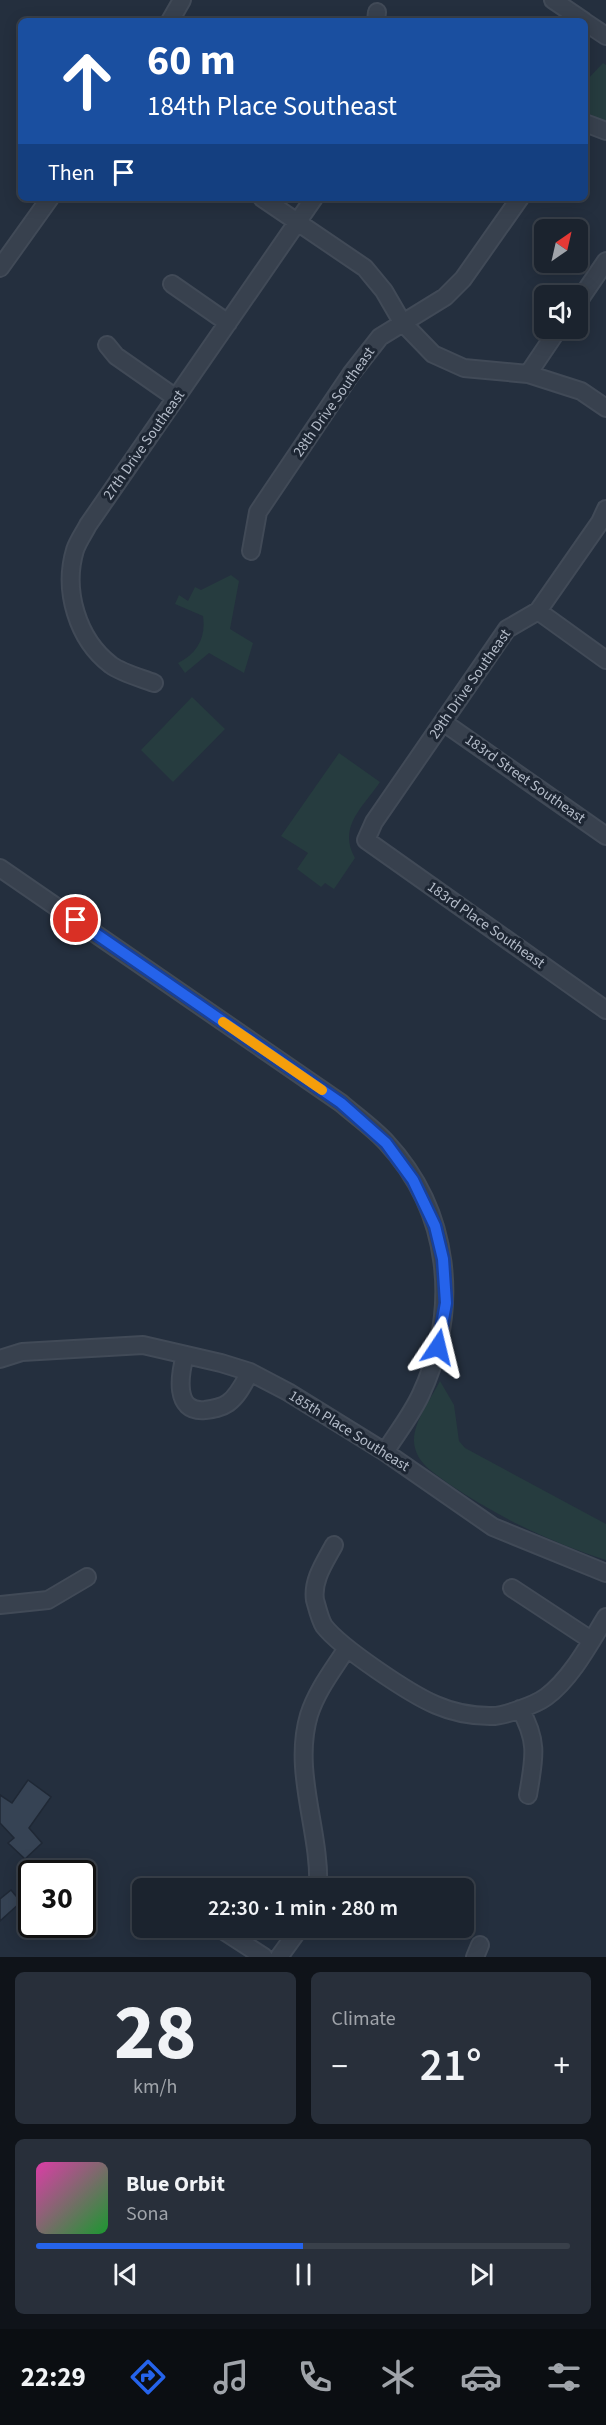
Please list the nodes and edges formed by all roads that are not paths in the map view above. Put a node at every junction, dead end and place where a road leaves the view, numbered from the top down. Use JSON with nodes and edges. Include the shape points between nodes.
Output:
{"nodes":[{"id":1,"x":182,"y":0,"type":"edge"},
{"id":2,"x":553,"y":0,"type":"edge"},
{"id":3,"x":172,"y":18,"type":"edge"},
{"id":4,"x":580,"y":18,"type":"edge"},
{"id":5,"x":588,"y":24,"type":"edge"},
{"id":6,"x":606,"y":36,"type":"edge"},
{"id":7,"x":588,"y":124,"type":"edge"},
{"id":8,"x":606,"y":131,"type":"edge"},
{"id":9,"x":48,"y":201,"type":"edge"},
{"id":10,"x":266,"y":201,"type":"edge"},
{"id":11,"x":312,"y":201,"type":"edge"},
{"id":12,"x":518,"y":201,"type":"edge"},
{"id":13,"x":297,"y":222,"type":"junction"},
{"id":14,"x":606,"y":261,"type":"edge"},
{"id":15,"x":0,"y":268,"type":"edge"},
{"id":16,"x":172,"y":284,"type":"dead end"},
{"id":17,"x":588,"y":287,"type":"edge"},
{"id":18,"x":402,"y":322,"type":"junction"},
{"id":19,"x":228,"y":323,"type":"junction"},
{"id":20,"x":552,"y":339,"type":"edge"},
{"id":21,"x":107,"y":345,"type":"dead end"},
{"id":22,"x":528,"y":374,"type":"junction"},
{"id":23,"x":176,"y":398,"type":"junction"},
{"id":24,"x":606,"y":408,"type":"edge"},
{"id":25,"x":606,"y":509,"type":"edge"},
{"id":26,"x":251,"y":551,"type":"dead end"},
{"id":27,"x":538,"y":611,"type":"junction"},
{"id":28,"x":606,"y":660,"type":"edge"},
{"id":29,"x":154,"y":683,"type":"dead end"},
{"id":30,"x":443,"y":722,"type":"junction"},
{"id":31,"x":606,"y":836,"type":"edge"},
{"id":32,"x":366,"y":840,"type":"joint"},
{"id":33,"x":0,"y":868,"type":"edge"},
{"id":34,"x":606,"y":1010,"type":"edge"},
{"id":35,"x":185,"y":1355,"type":"junction"},
{"id":36,"x":0,"y":1359,"type":"edge"},
{"id":37,"x":250,"y":1372,"type":"junction"},
{"id":38,"x":385,"y":1452,"type":"junction"},
{"id":39,"x":334,"y":1545,"type":"dead end"},
{"id":40,"x":606,"y":1573,"type":"edge"},
{"id":41,"x":87,"y":1577,"type":"dead end"},
{"id":42,"x":512,"y":1588,"type":"dead end"},
{"id":43,"x":0,"y":1605,"type":"edge"},
{"id":44,"x":606,"y":1617,"type":"edge"},
{"id":45,"x":591,"y":1640,"type":"junction"},
{"id":46,"x":347,"y":1648,"type":"junction"},
{"id":47,"x":520,"y":1709,"type":"junction"},
{"id":48,"x":528,"y":1795,"type":"dead end"},
{"id":49,"x":317,"y":1878,"type":"edge"},
{"id":50,"x":235,"y":1938,"type":"edge"},
{"id":51,"x":293,"y":1938,"type":"edge"},
{"id":52,"x":264,"y":1957,"type":"edge"},
{"id":53,"x":279,"y":1957,"type":"edge"}],
"edges":[{"from":1,"to":3,"type":"street"},
{"from":2,"to":4,"type":"street"},
{"from":5,"to":6,"type":"street"},
{"from":7,"to":8,"type":"street"},
{"from":9,"to":15,"type":"street"},
{"from":10,"to":13,"type":"street"},
{"from":11,"to":13,"type":"street","name":"27th Drive Southeast"},
{"from":12,"to":18,"type":"street","name":"28th Drive Southeast","via":[[463,279],[445,297]]},
{"from":13,"to":18,"type":"street","via":[[365,268]]},
{"from":13,"to":19,"type":"street","name":"27th Drive Southeast"},
{"from":14,"to":17,"type":"street"},
{"from":16,"to":19,"type":"street"},
{"from":18,"to":22,"type":"street","via":[[433,354],[464,368]]},
{"from":18,"to":26,"type":"street","name":"28th Drive Southeast","via":[[380,337],[351,374],[258,512]]},
{"from":19,"to":23,"type":"street","name":"27th Drive Southeast"},
{"from":20,"to":22,"type":"street"},
{"from":21,"to":23,"type":"street","via":[[116,356]]},
{"from":22,"to":24,"type":"street","via":[[581,391]]},
{"from":23,"to":29,"type":"street","name":"27th Drive Southeast","via":[[88,525],[75,549],[71,580],[74,609],[85,637],[111,666]]},
{"from":25,"to":27,"type":"street","name":"29th Drive Southeast"},
{"from":27,"to":28,"type":"street"},
{"from":27,"to":30,"type":"street","name":"29th Drive Southeast","via":[[507,629]]},
{"from":30,"to":31,"type":"street","name":"183rd Street Southeast"},
{"from":30,"to":32,"type":"street","name":"29th Drive Southeast","via":[[374,822]]},
{"from":32,"to":34,"type":"street","name":"183rd Place Southeast"},
{"from":33,"to":38,"type":"street","via":[[341,1103],[386,1143],[413,1180],[435,1226],[443,1259],[446,1303],[438,1347],[421,1394]]},
{"from":35,"to":36,"type":"street","name":"185th Place Southeast","via":[[142,1345],[22,1352]]},
{"from":35,"to":37,"type":"street","name":"185th Place Southeast"},
{"from":35,"to":37,"type":"street","via":[[181,1393],[187,1405],[200,1411],[228,1403]]},
{"from":37,"to":38,"type":"street","name":"185th Place Southeast"},
{"from":38,"to":40,"type":"street","name":"185th Place Southeast","via":[[493,1527]]},
{"from":39,"to":46,"type":"street","via":[[317,1578],[315,1599],[323,1625]]},
{"from":41,"to":43,"type":"street","via":[[48,1600]]},
{"from":42,"to":45,"type":"street"},
{"from":44,"to":45,"type":"street"},
{"from":45,"to":47,"type":"street","via":[[567,1676],[545,1698]]},
{"from":46,"to":47,"type":"street","via":[[437,1706],[492,1717]]},
{"from":46,"to":49,"type":"street","via":[[319,1690],[305,1738]]},
{"from":47,"to":48,"type":"street","via":[[533,1737],[535,1753]]},
{"from":50,"to":52,"type":"street"},
{"from":51,"to":53,"type":"street"}]}
